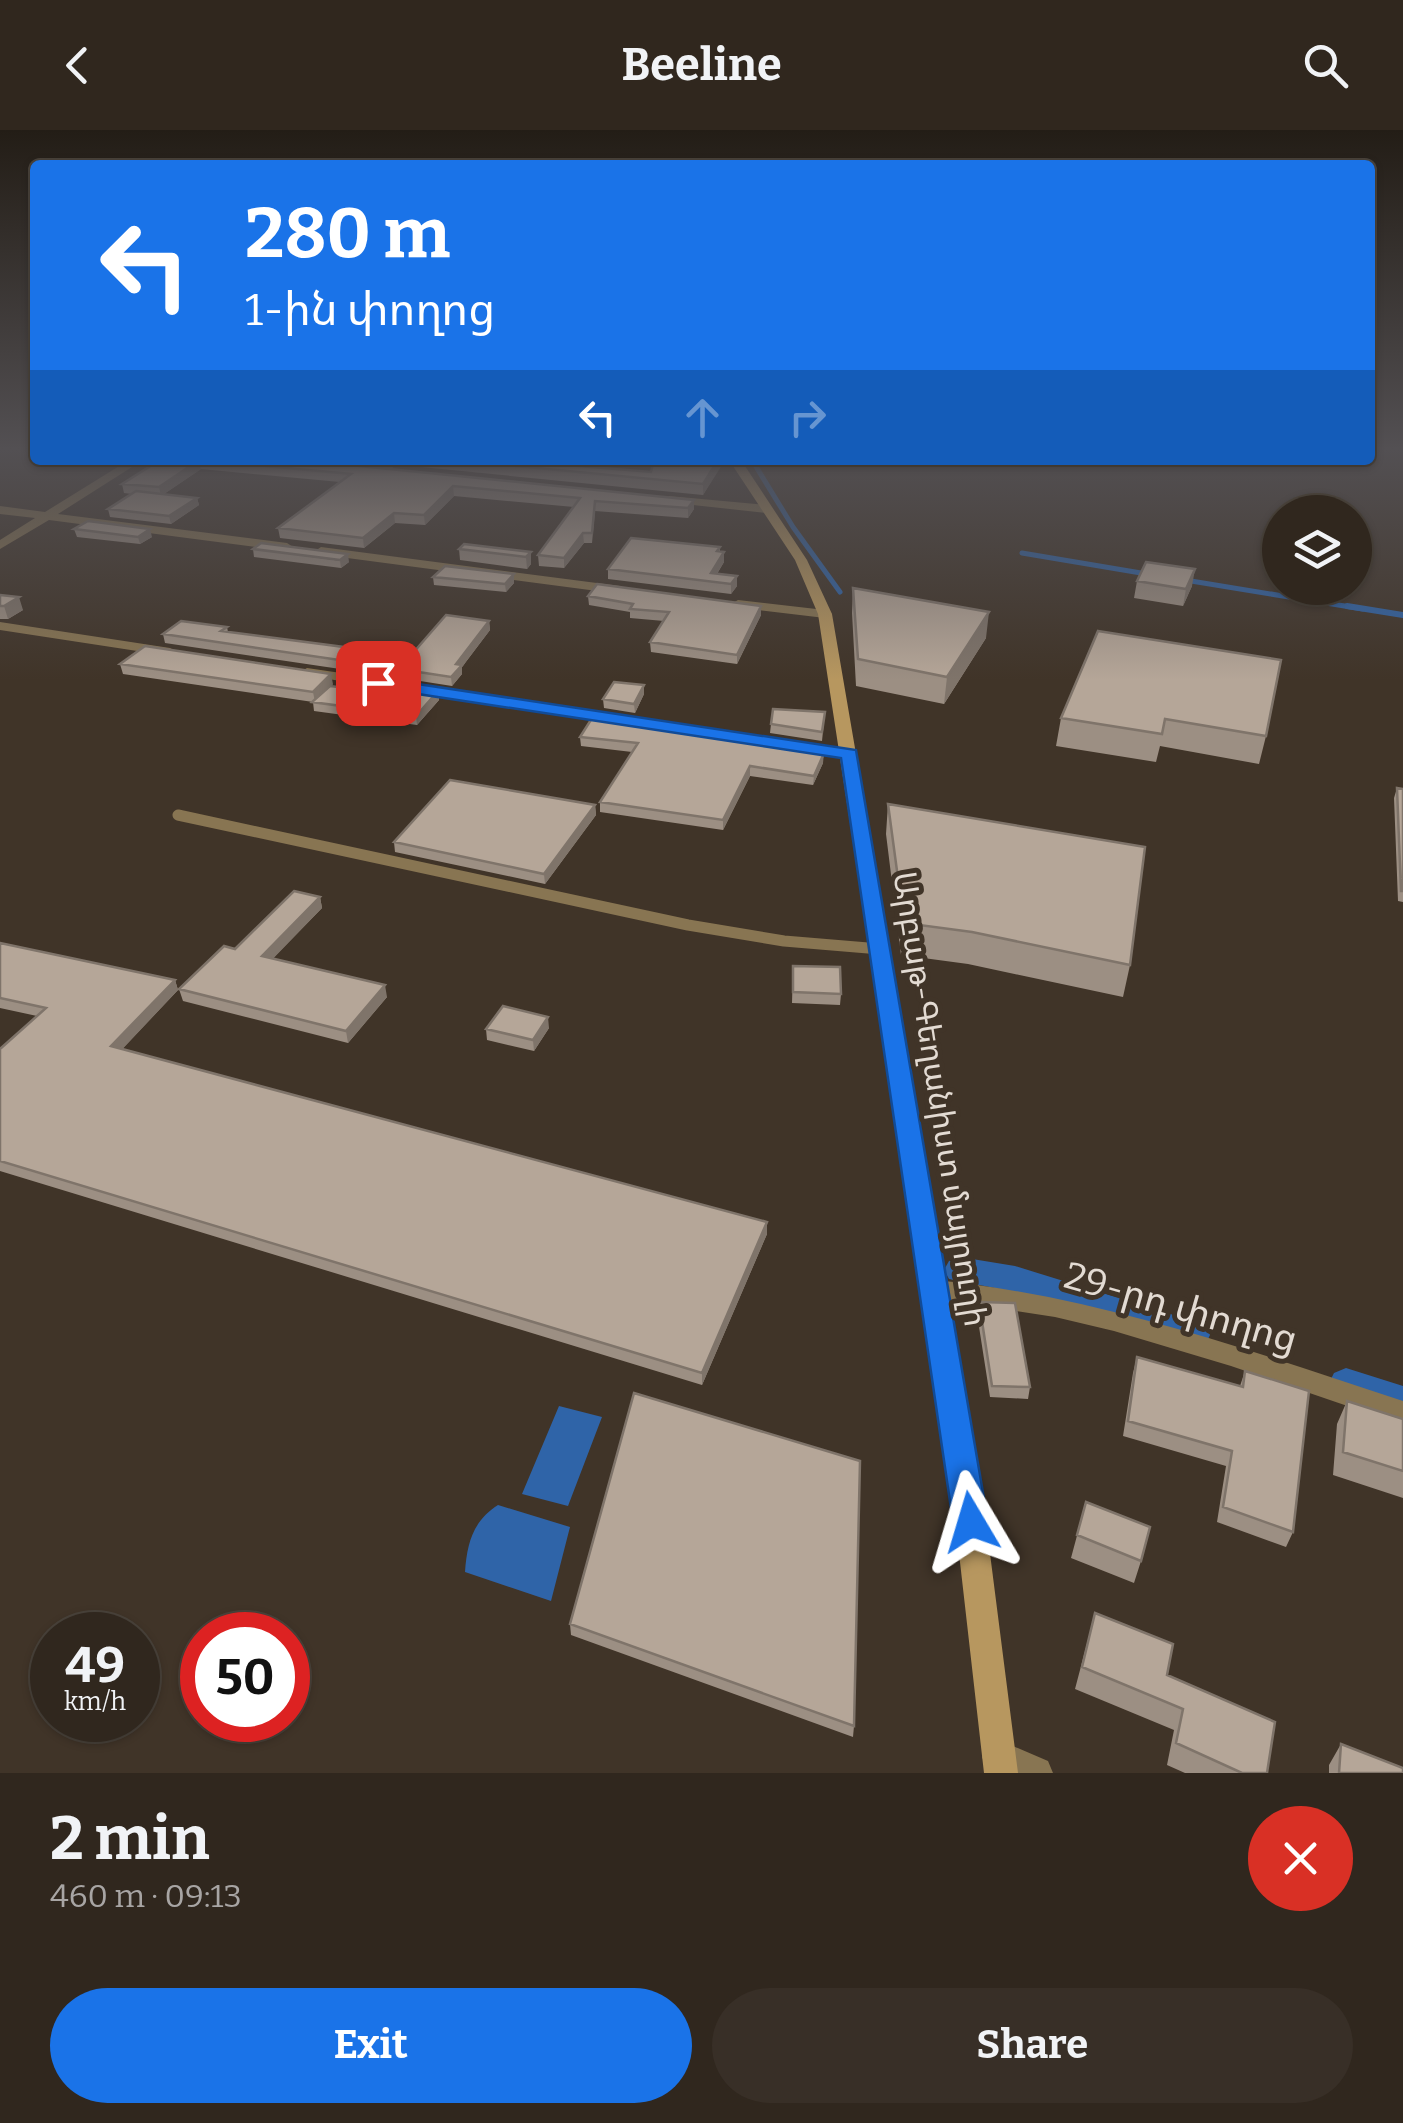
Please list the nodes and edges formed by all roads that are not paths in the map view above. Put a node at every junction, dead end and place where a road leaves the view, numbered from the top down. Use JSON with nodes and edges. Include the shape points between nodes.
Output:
{"nodes":[{"id":1,"x":30,"y":527,"type":"edge"},
{"id":2,"x":130,"y":527,"type":"edge"},
{"id":3,"x":778,"y":527,"type":"edge"},
{"id":4,"x":0,"y":545,"type":"edge"},
{"id":5,"x":637,"y":592,"type":"edge"},
{"id":6,"x":731,"y":603,"type":"edge"},
{"id":7,"x":825,"y":614,"type":"junction"},
{"id":8,"x":0,"y":626,"type":"edge"},
{"id":9,"x":197,"y":656,"type":"edge"},
{"id":10,"x":295,"y":670,"type":"edge"},
{"id":11,"x":642,"y":723,"type":"edge"},
{"id":12,"x":774,"y":742,"type":"edge"},
{"id":13,"x":850,"y":754,"type":"junction"},
{"id":14,"x":178,"y":815,"type":"dead end"},
{"id":15,"x":880,"y":949,"type":"junction"},
{"id":16,"x":935,"y":1290,"type":"junction"},
{"id":17,"x":1403,"y":1413,"type":"edge"},
{"id":18,"x":1000,"y":1765,"type":"edge"},
{"id":19,"x":1036,"y":1773,"type":"edge"}],
"edges":[{"from":1,"to":4,"type":"street"},
{"from":2,"to":5,"type":"street"},
{"from":3,"to":7,"type":"main road","name":"Արբաթ-Գեղանիստ մայրուղի"},
{"from":6,"to":7,"type":"street"},
{"from":7,"to":13,"type":"main road","name":"Արբաթ-Գեղանիստ մայրուղի"},
{"from":8,"to":9,"type":"street"},
{"from":10,"to":11,"type":"street"},
{"from":12,"to":13,"type":"street"},
{"from":13,"to":15,"type":"main road","name":"Արբաթ-Գեղանիստ մայրուղի"},
{"from":14,"to":15,"type":"lane","via":[[688,926],[834,949]]},
{"from":15,"to":16,"type":"main road","name":"Արբաթ-Գեղանիստ մայրուղի"},
{"from":16,"to":17,"type":"street","name":"29-րդ փողոց","via":[[997,1294],[1116,1321]]},
{"from":16,"to":18,"type":"main road","name":"Արբաթ-Գեղանիստ մայրուղի"},
{"from":18,"to":19,"type":"street"}]}
